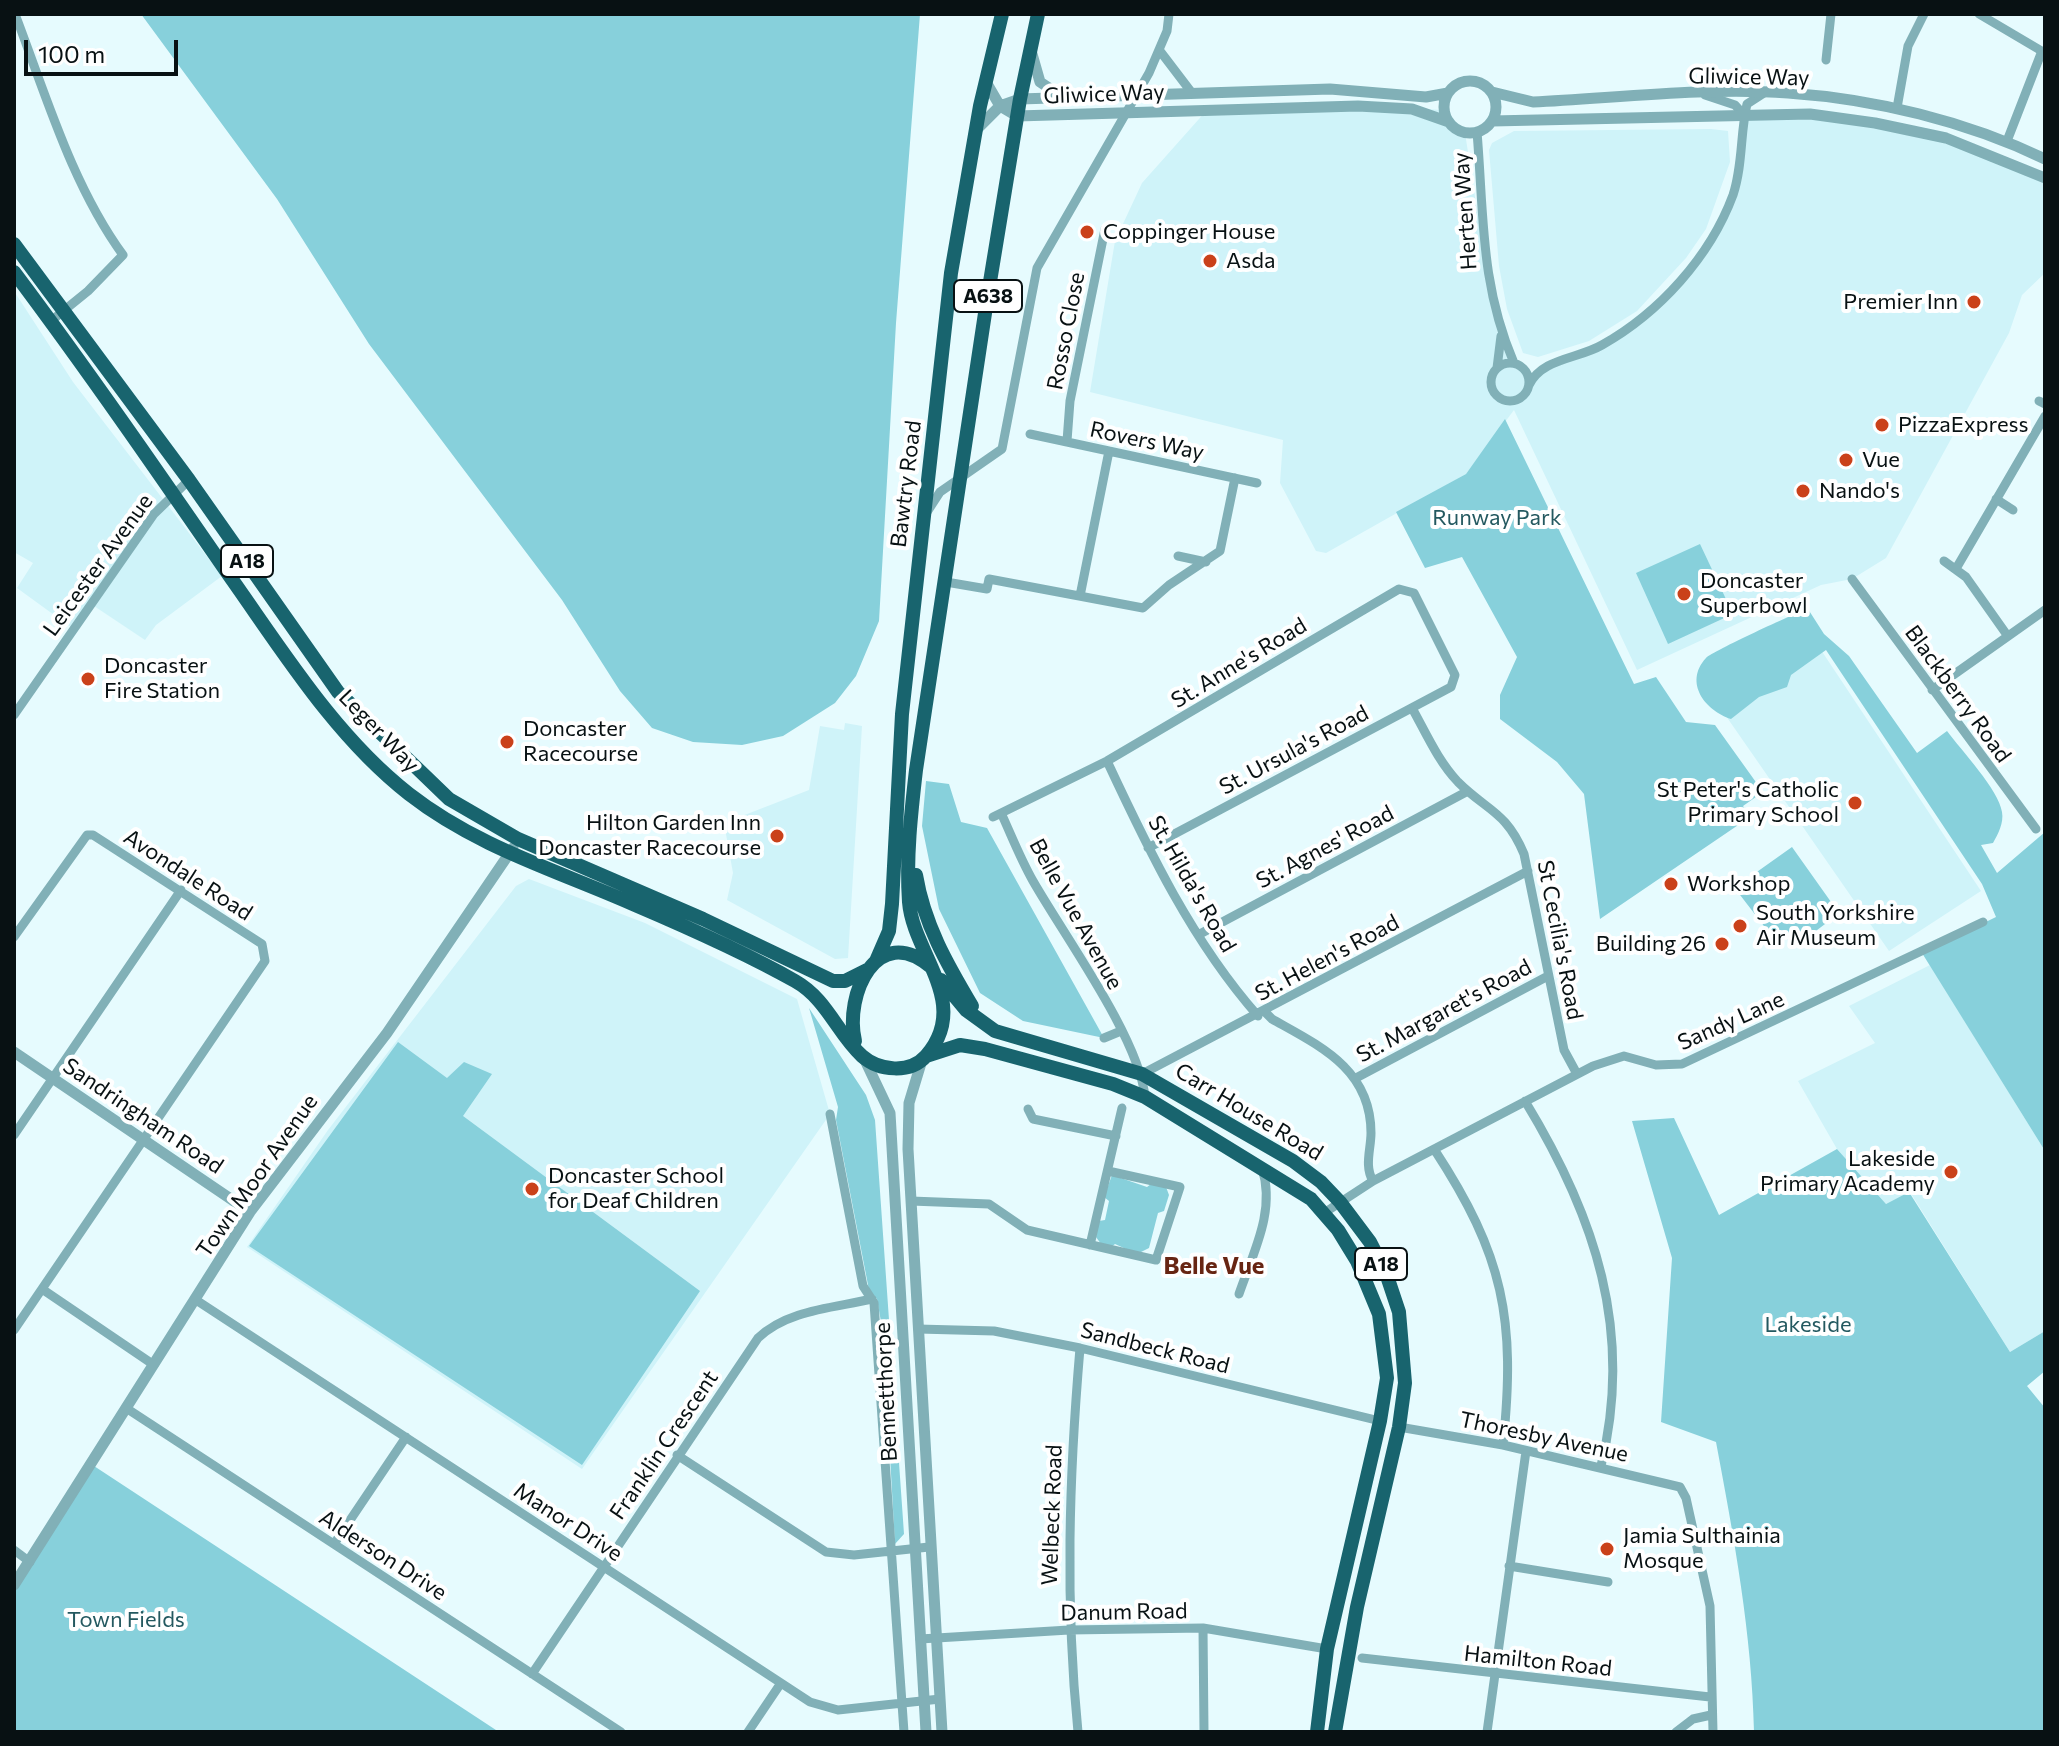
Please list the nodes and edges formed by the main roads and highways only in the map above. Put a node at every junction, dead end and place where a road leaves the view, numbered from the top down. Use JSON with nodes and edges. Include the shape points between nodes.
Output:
{"nodes":[{"id":1,"x":1002,"y":14,"type":"edge"},
{"id":2,"x":1038,"y":14,"type":"edge"},
{"id":3,"x":14,"y":244,"type":"edge"},
{"id":4,"x":14,"y":272,"type":"edge"},
{"id":5,"x":909,"y":831,"type":"junction"},
{"id":6,"x":871,"y":965,"type":"junction"},
{"id":7,"x":936,"y":973,"type":"junction"},
{"id":8,"x":983,"y":1023,"type":"junction"},
{"id":9,"x":860,"y":1053,"type":"junction"},
{"id":10,"x":924,"y":1058,"type":"junction"},
{"id":11,"x":1317,"y":1732,"type":"edge"},
{"id":12,"x":1335,"y":1732,"type":"edge"}],
"edges":[{"from":1,"to":6,"type":"highway","name":"Bawtry Road","number":"A638","via":[[951,273],[902,714],[889,931]]},
{"from":2,"to":5,"type":"highway","number":"A638","via":[[1017,116]]},
{"from":3,"to":6,"type":"highway","name":"Leger Way","number":"A18","via":[[338,692],[449,799],[518,839],[833,981],[845,981]]},
{"from":4,"to":9,"type":"highway","name":"Leger Way","number":"A18","via":[[329,713],[376,764],[410,795],[509,855],[632,903],[799,983],[828,1008]]},
{"from":5,"to":7,"type":"highway","number":"A638","via":[[909,906]]},
{"from":5,"to":8,"type":"highway","via":[[921,906],[939,951]]},
{"from":6,"to":7,"type":"highway","via":[[898,954],[916,957]]},
{"from":6,"to":9,"type":"highway","via":[[853,1006],[852,1029]]},
{"from":7,"to":8,"type":"highway","name":"Carr House Road","number":"A18"},
{"from":7,"to":10,"type":"highway","via":[[942,1018]]},
{"from":8,"to":12,"type":"highway","name":"Carr House Road","number":"A18","via":[[1015,1038],[1142,1074],[1293,1161],[1340,1202],[1386,1273],[1399,1312],[1405,1370],[1399,1427],[1357,1607]]},
{"from":9,"to":10,"type":"highway","via":[[881,1067],[895,1069]]},
{"from":10,"to":11,"type":"highway","name":"Carr House Road","number":"A18","via":[[960,1045],[985,1049],[1145,1097],[1292,1186],[1324,1213],[1357,1261],[1379,1314],[1387,1378],[1327,1649]]}]}
